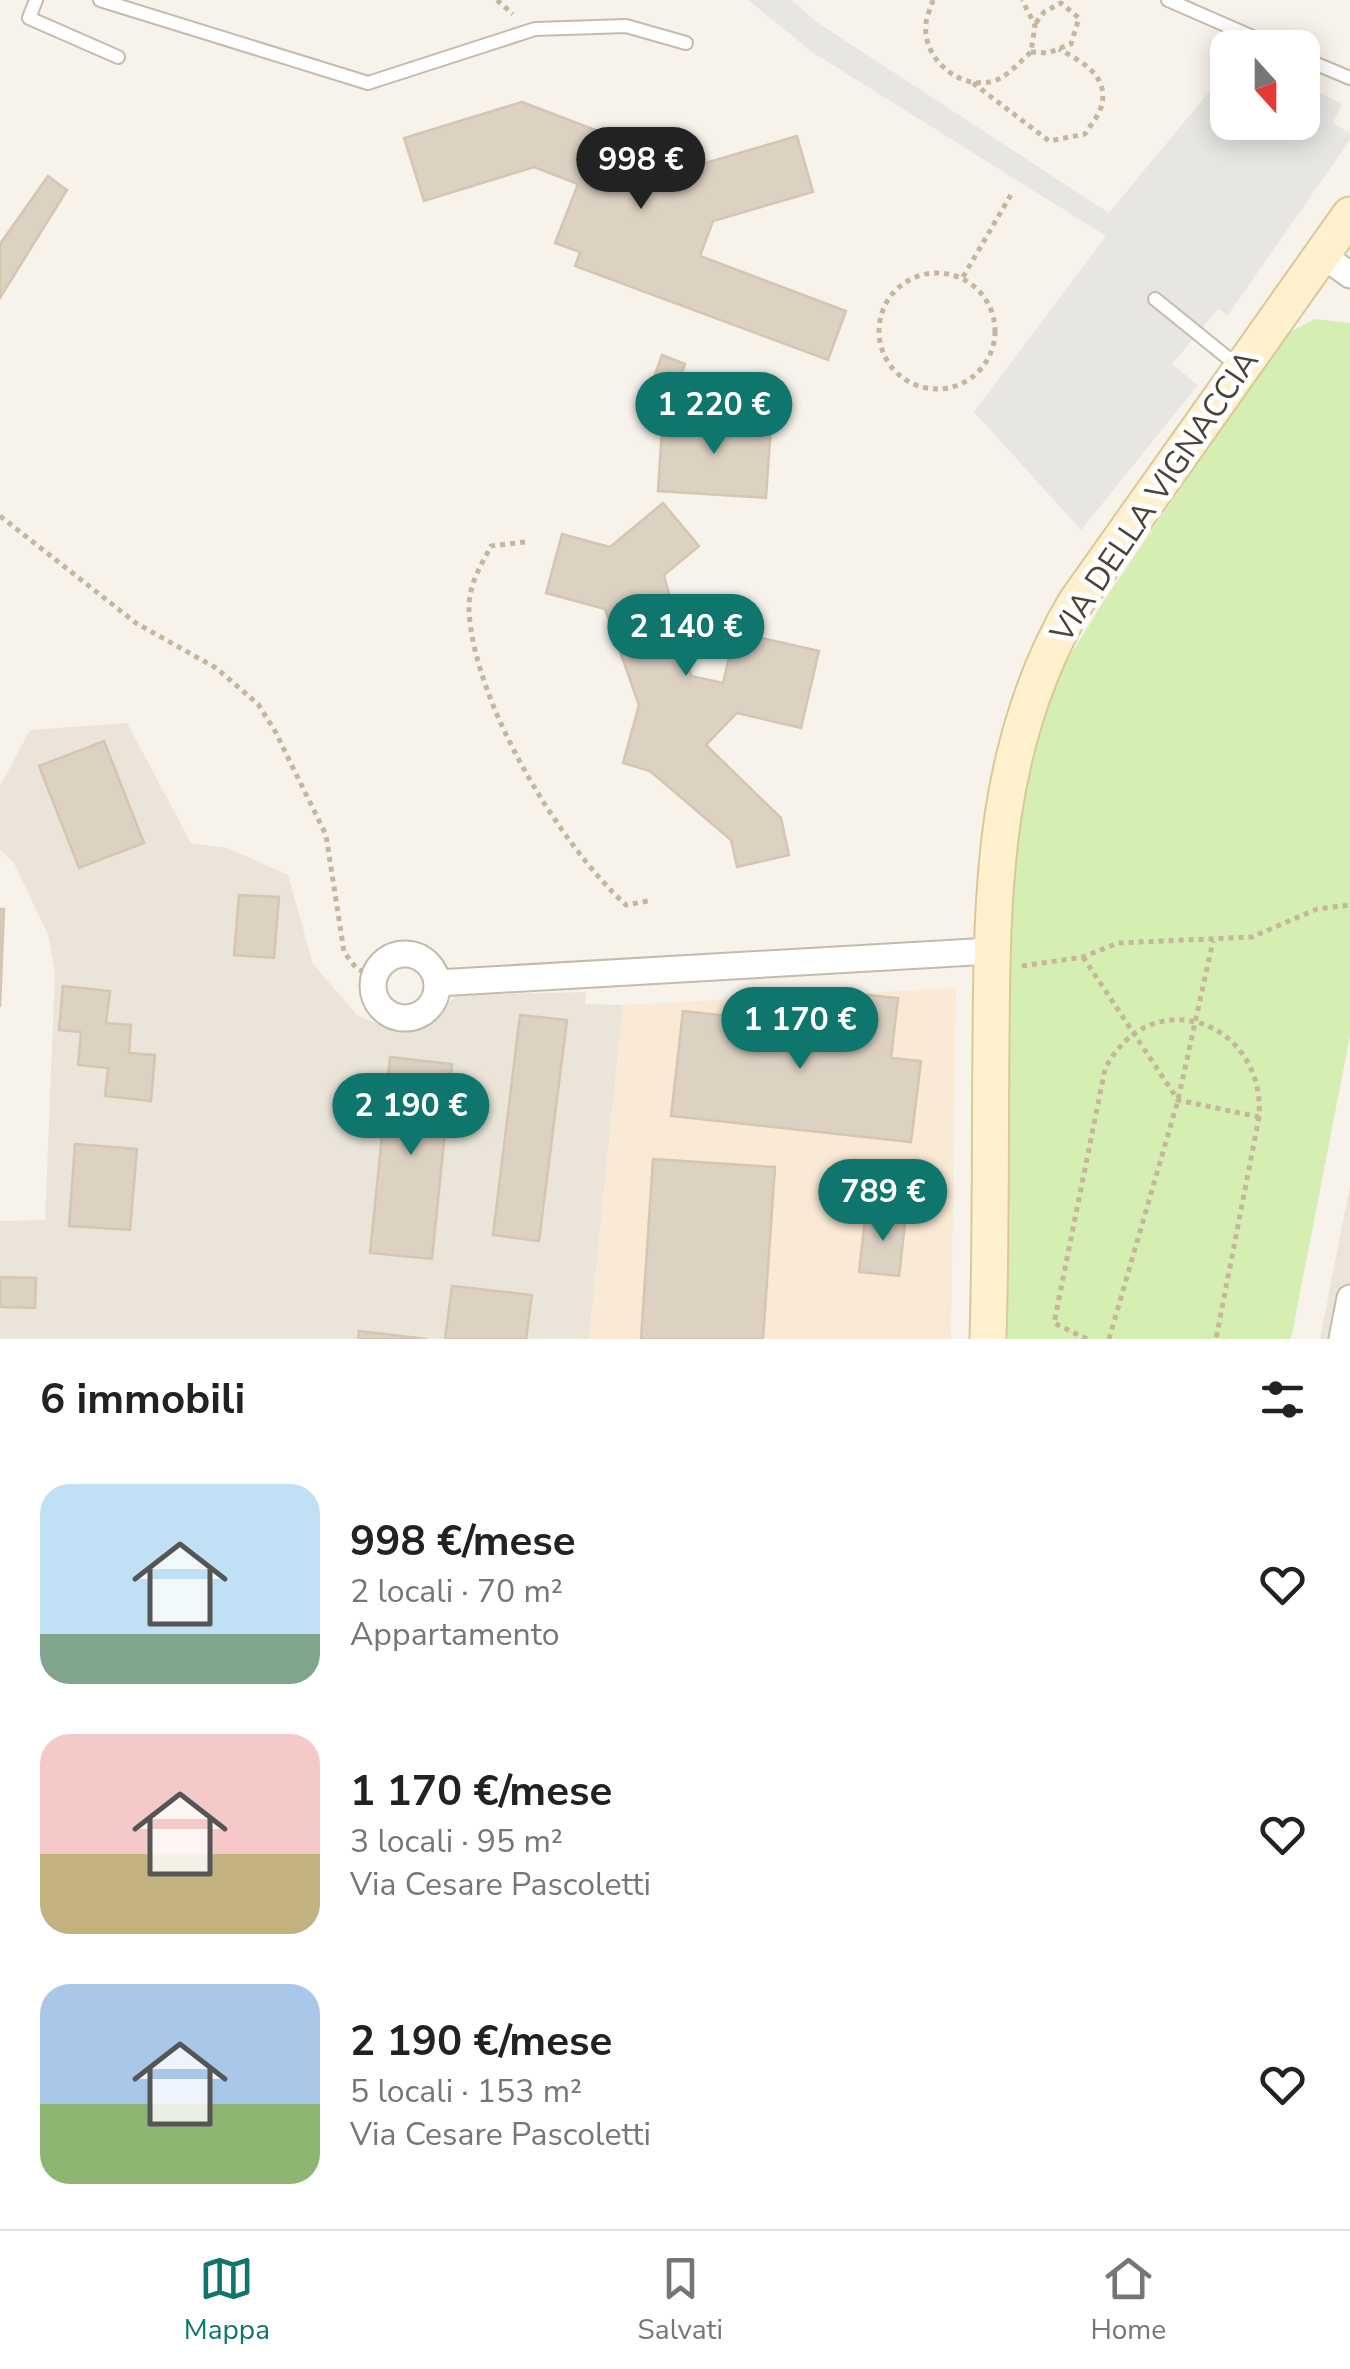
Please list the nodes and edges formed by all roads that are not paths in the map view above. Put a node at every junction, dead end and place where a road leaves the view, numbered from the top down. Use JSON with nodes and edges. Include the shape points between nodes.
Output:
{"nodes":[{"id":1,"x":36,"y":0,"type":"edge"},
{"id":2,"x":100,"y":0,"type":"edge"},
{"id":3,"x":1168,"y":0,"type":"edge"},
{"id":4,"x":1237,"y":30,"type":"edge"},
{"id":5,"x":686,"y":43,"type":"dead end"},
{"id":6,"x":118,"y":57,"type":"dead end"},
{"id":7,"x":1320,"y":66,"type":"edge"},
{"id":8,"x":1350,"y":78,"type":"edge"},
{"id":9,"x":1350,"y":214,"type":"edge"},
{"id":10,"x":1322,"y":254,"type":"junction"},
{"id":11,"x":1350,"y":275,"type":"edge"},
{"id":12,"x":1156,"y":299,"type":"dead end"},
{"id":13,"x":1240,"y":368,"type":"junction"},
{"id":14,"x":992,"y":950,"type":"junction"},
{"id":15,"x":436,"y":984,"type":"junction"},
{"id":16,"x":1350,"y":1298,"type":"edge"},
{"id":17,"x":988,"y":1339,"type":"edge"},
{"id":18,"x":1342,"y":1339,"type":"edge"}],
"edges":[{"from":1,"to":6,"type":"lane","via":[[30,18]]},
{"from":2,"to":5,"type":"lane","via":[[368,83],[535,30],[626,26]]},
{"from":3,"to":4,"type":"lane"},
{"from":7,"to":8,"type":"lane"},
{"from":9,"to":10,"type":"street","name":"VIA DELLA VIGNACCIA"},
{"from":10,"to":11,"type":"street"},
{"from":10,"to":13,"type":"street","name":"VIA DELLA VIGNACCIA"},
{"from":12,"to":13,"type":"lane"},
{"from":13,"to":14,"type":"street","name":"VIA DELLA VIGNACCIA","via":[[1076,602],[1039,672],[1002,814]]},
{"from":14,"to":15,"type":"street"},
{"from":14,"to":17,"type":"street","name":"VIA DELLA VIGNACCIA"},
{"from":15,"to":15,"type":"street","via":[[425,1011],[406,1018],[386,1013],[372,986],[388,960],[408,955],[428,964]]},
{"from":16,"to":18,"type":"street"}]}
